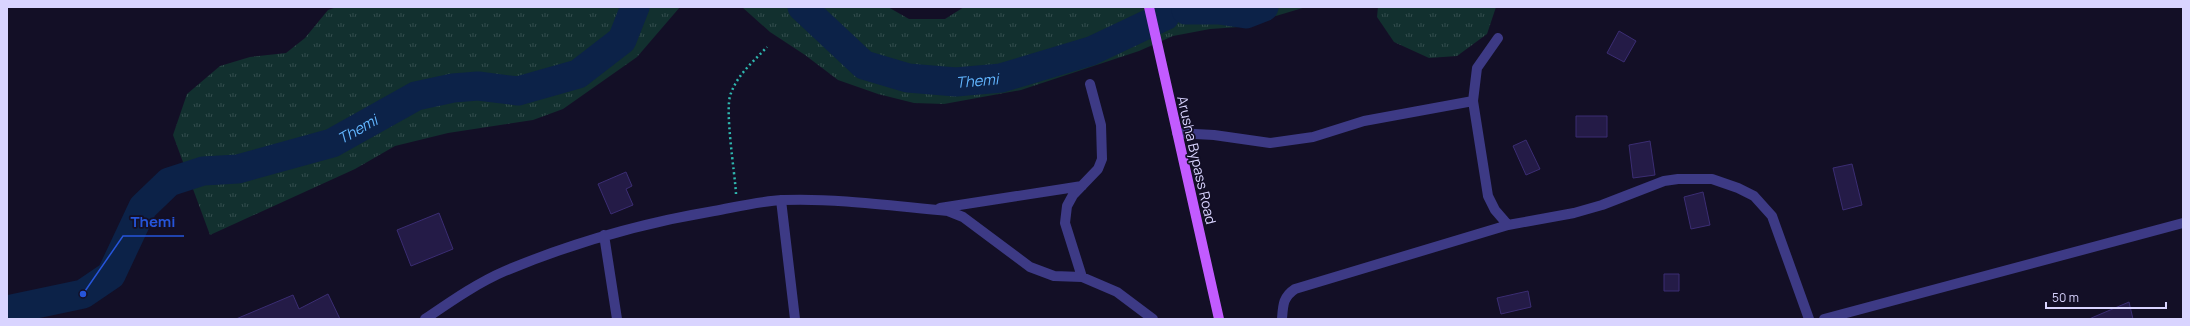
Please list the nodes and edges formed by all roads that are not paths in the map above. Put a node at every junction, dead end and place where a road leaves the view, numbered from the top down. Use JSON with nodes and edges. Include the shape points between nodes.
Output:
{"nodes":[{"id":1,"x":1149,"y":7,"type":"edge"},
{"id":2,"x":1498,"y":38,"type":"dead end"},
{"id":3,"x":1090,"y":84,"type":"dead end"},
{"id":4,"x":1473,"y":101,"type":"junction"},
{"id":5,"x":1177,"y":133,"type":"junction"},
{"id":6,"x":1082,"y":186,"type":"junction"},
{"id":7,"x":781,"y":200,"type":"junction"},
{"id":8,"x":930,"y":209,"type":"junction"},
{"id":9,"x":2183,"y":223,"type":"edge"},
{"id":10,"x":1508,"y":225,"type":"junction"},
{"id":11,"x":604,"y":235,"type":"junction"},
{"id":12,"x":1082,"y":278,"type":"junction"},
{"id":13,"x":425,"y":319,"type":"edge"},
{"id":14,"x":617,"y":319,"type":"edge"},
{"id":15,"x":795,"y":319,"type":"edge"},
{"id":16,"x":1154,"y":319,"type":"edge"},
{"id":17,"x":1219,"y":319,"type":"edge"},
{"id":18,"x":1282,"y":319,"type":"edge"},
{"id":19,"x":1809,"y":319,"type":"edge"},
{"id":20,"x":1824,"y":319,"type":"edge"}],
"edges":[{"from":1,"to":5,"type":"main road","name":"Arusha Bypass Road"},
{"from":2,"to":4,"type":"street","via":[[1477,68]]},
{"from":3,"to":6,"type":"street","via":[[1101,125],[1102,159],[1098,169]]},
{"from":4,"to":5,"type":"street","via":[[1364,121],[1313,137],[1270,143]]},
{"from":4,"to":10,"type":"street","via":[[1488,196],[1495,210]]},
{"from":5,"to":17,"type":"main road","name":"Arusha Bypass Road"},
{"from":6,"to":8,"type":"street"},
{"from":6,"to":12,"type":"street","via":[[1067,206],[1065,223]]},
{"from":7,"to":8,"type":"street","via":[[836,200]]},
{"from":7,"to":11,"type":"street","via":[[677,217]]},
{"from":7,"to":15,"type":"street"},
{"from":8,"to":12,"type":"street","via":[[948,211],[962,217],[1030,267],[1054,276]]},
{"from":9,"to":20,"type":"street"},
{"from":10,"to":18,"type":"street","via":[[1295,289],[1283,300]]},
{"from":10,"to":19,"type":"street","via":[[1581,211],[1664,181],[1712,179],[1754,196],[1772,216]]},
{"from":11,"to":13,"type":"street","via":[[505,272],[454,299]]},
{"from":11,"to":14,"type":"street"},
{"from":12,"to":16,"type":"street","via":[[1117,292]]}]}
